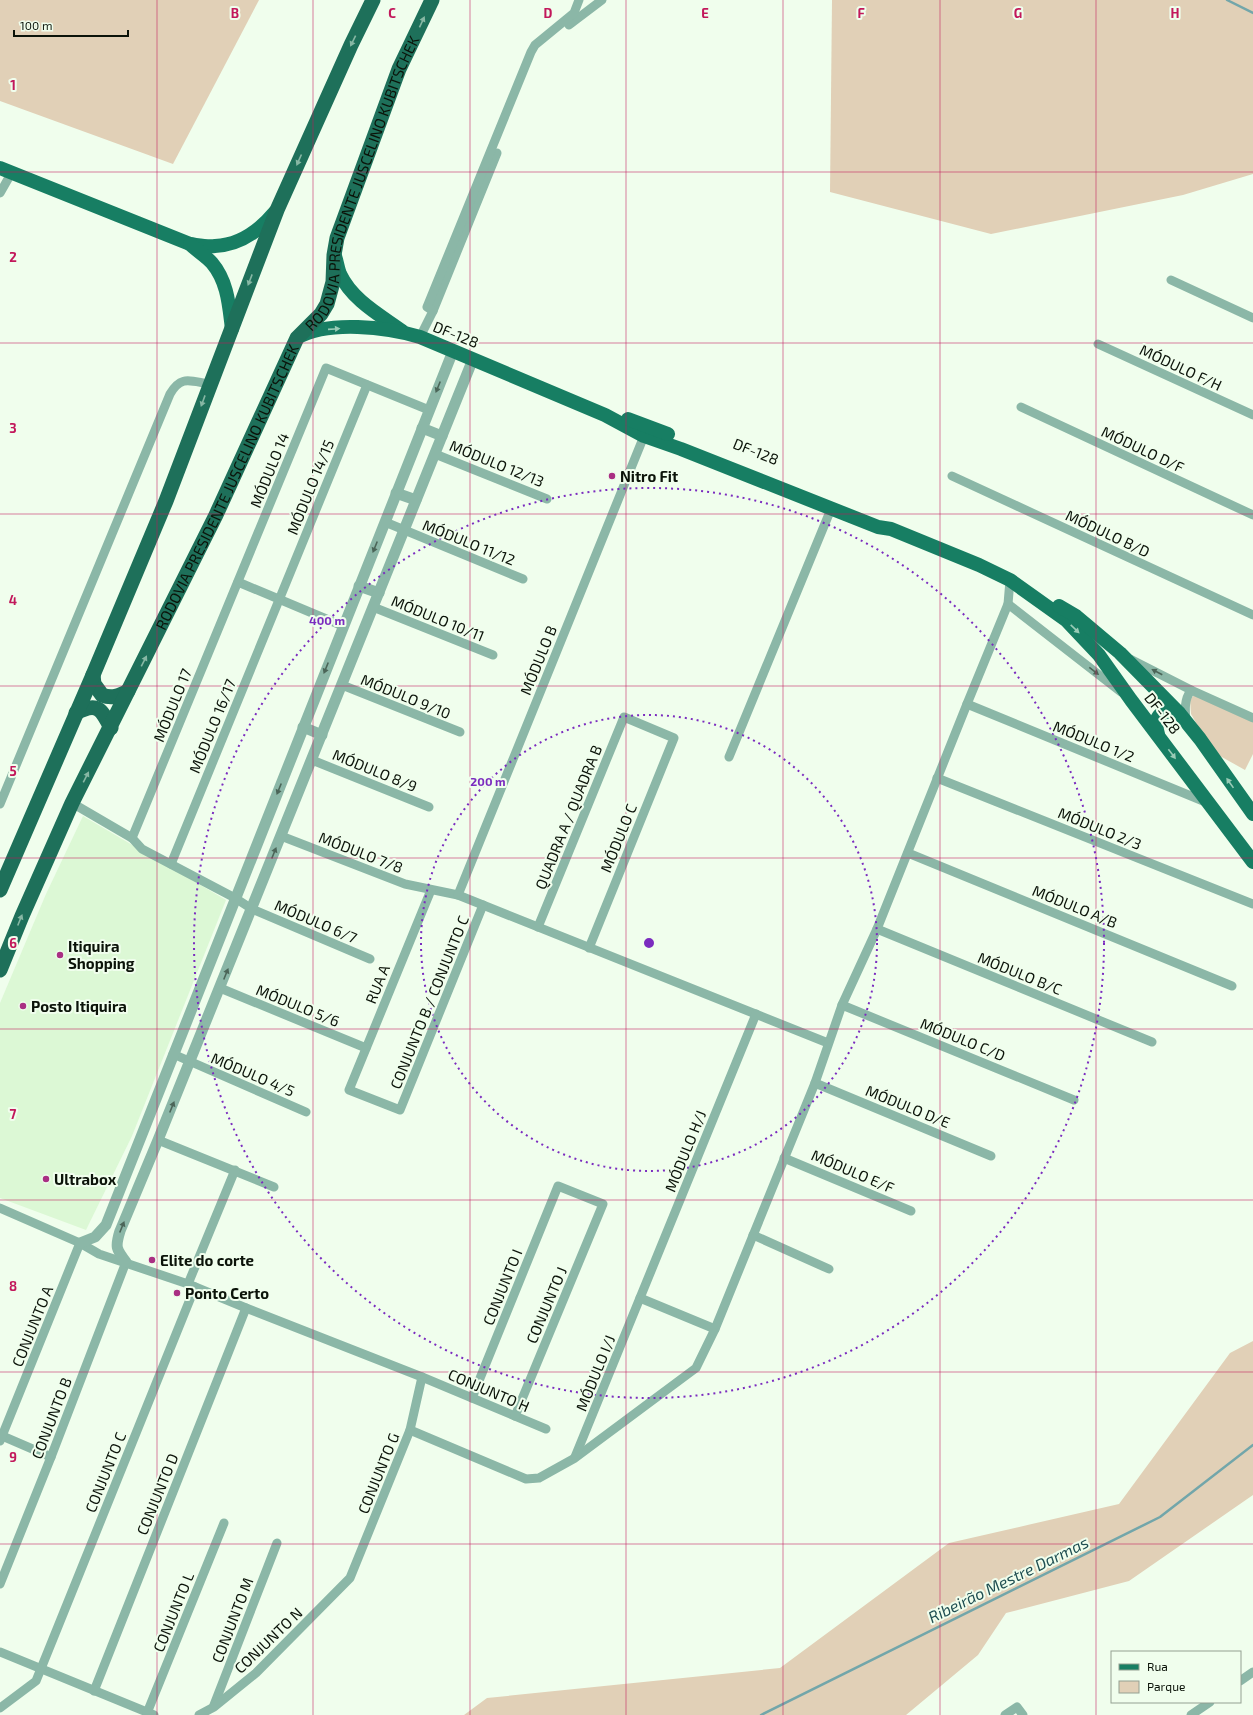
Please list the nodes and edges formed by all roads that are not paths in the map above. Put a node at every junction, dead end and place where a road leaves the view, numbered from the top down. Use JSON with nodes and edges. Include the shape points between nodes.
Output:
{"nodes":[{"id":1,"x":373,"y":0,"type":"edge"},
{"id":2,"x":432,"y":0,"type":"edge"},
{"id":3,"x":579,"y":0,"type":"edge"},
{"id":4,"x":602,"y":0,"type":"edge"},
{"id":5,"x":6,"y":170,"type":"edge"},
{"id":6,"x":0,"y":193,"type":"edge"},
{"id":7,"x":277,"y":210,"type":"junction"},
{"id":8,"x":190,"y":244,"type":"junction"},
{"id":9,"x":334,"y":254,"type":"junction"},
{"id":10,"x":1171,"y":280,"type":"dead end"},
{"id":11,"x":433,"y":311,"type":"junction"},
{"id":12,"x":1253,"y":318,"type":"edge"},
{"id":13,"x":232,"y":329,"type":"junction"},
{"id":14,"x":404,"y":332,"type":"junction"},
{"id":15,"x":420,"y":337,"type":"junction"},
{"id":16,"x":297,"y":338,"type":"junction"},
{"id":17,"x":1098,"y":344,"type":"dead end"},
{"id":18,"x":453,"y":351,"type":"junction"},
{"id":19,"x":473,"y":359,"type":"junction"},
{"id":20,"x":209,"y":384,"type":"junction"},
{"id":21,"x":367,"y":385,"type":"junction"},
{"id":22,"x":1021,"y":407,"type":"dead end"},
{"id":23,"x":429,"y":410,"type":"junction"},
{"id":24,"x":606,"y":415,"type":"junction"},
{"id":25,"x":1253,"y":416,"type":"edge"},
{"id":26,"x":630,"y":420,"type":"junction"},
{"id":27,"x":422,"y":428,"type":"junction"},
{"id":28,"x":661,"y":432,"type":"junction"},
{"id":29,"x":442,"y":436,"type":"junction"},
{"id":30,"x":644,"y":436,"type":"junction"},
{"id":31,"x":686,"y":446,"type":"junction"},
{"id":32,"x":435,"y":454,"type":"junction"},
{"id":33,"x":952,"y":476,"type":"dead end"},
{"id":34,"x":775,"y":477,"type":"junction"},
{"id":35,"x":785,"y":490,"type":"junction"},
{"id":36,"x":396,"y":493,"type":"junction"},
{"id":37,"x":547,"y":499,"type":"dead end"},
{"id":38,"x":416,"y":500,"type":"junction"},
{"id":39,"x":831,"y":509,"type":"junction"},
{"id":40,"x":1253,"y":515,"type":"edge"},
{"id":41,"x":385,"y":522,"type":"junction"},
{"id":42,"x":891,"y":529,"type":"junction"},
{"id":43,"x":404,"y":530,"type":"junction"},
{"id":44,"x":523,"y":579,"type":"dead end"},
{"id":45,"x":1010,"y":580,"type":"junction"},
{"id":46,"x":238,"y":582,"type":"junction"},
{"id":47,"x":359,"y":586,"type":"junction"},
{"id":48,"x":379,"y":593,"type":"junction"},
{"id":49,"x":1034,"y":596,"type":"junction"},
{"id":50,"x":280,"y":600,"type":"junction"},
{"id":51,"x":1008,"y":604,"type":"junction"},
{"id":52,"x":373,"y":607,"type":"junction"},
{"id":53,"x":1253,"y":615,"type":"edge"},
{"id":54,"x":343,"y":626,"type":"junction"},
{"id":55,"x":493,"y":655,"type":"dead end"},
{"id":56,"x":1123,"y":655,"type":"junction"},
{"id":57,"x":93,"y":675,"type":"junction"},
{"id":58,"x":342,"y":685,"type":"junction"},
{"id":59,"x":1191,"y":690,"type":"junction"},
{"id":60,"x":128,"y":691,"type":"junction"},
{"id":61,"x":1131,"y":700,"type":"junction"},
{"id":62,"x":967,"y":704,"type":"junction"},
{"id":63,"x":76,"y":713,"type":"junction"},
{"id":64,"x":624,"y":717,"type":"joint"},
{"id":65,"x":1182,"y":718,"type":"junction"},
{"id":66,"x":1253,"y":718,"type":"edge"},
{"id":67,"x":111,"y":728,"type":"junction"},
{"id":68,"x":303,"y":728,"type":"junction"},
{"id":69,"x":460,"y":732,"type":"dead end"},
{"id":70,"x":1158,"y":734,"type":"junction"},
{"id":71,"x":322,"y":735,"type":"junction"},
{"id":72,"x":729,"y":757,"type":"dead end"},
{"id":73,"x":312,"y":760,"type":"junction"},
{"id":74,"x":937,"y":778,"type":"junction"},
{"id":75,"x":1248,"y":802,"type":"edge"},
{"id":76,"x":72,"y":803,"type":"junction"},
{"id":77,"x":0,"y":804,"type":"edge"},
{"id":78,"x":1210,"y":804,"type":"junction"},
{"id":79,"x":429,"y":807,"type":"dead end"},
{"id":80,"x":1253,"y":814,"type":"edge"},
{"id":81,"x":281,"y":836,"type":"junction"},
{"id":82,"x":132,"y":838,"type":"junction"},
{"id":83,"x":908,"y":853,"type":"junction"},
{"id":84,"x":1253,"y":862,"type":"edge"},
{"id":85,"x":171,"y":864,"type":"junction"},
{"id":86,"x":0,"y":890,"type":"edge"},
{"id":87,"x":431,"y":890,"type":"junction"},
{"id":88,"x":458,"y":895,"type":"junction"},
{"id":89,"x":235,"y":898,"type":"junction"},
{"id":90,"x":1253,"y":904,"type":"edge"},
{"id":91,"x":483,"y":905,"type":"junction"},
{"id":92,"x":252,"y":909,"type":"junction"},
{"id":93,"x":538,"y":927,"type":"junction"},
{"id":94,"x":877,"y":929,"type":"junction"},
{"id":95,"x":589,"y":948,"type":"junction"},
{"id":96,"x":370,"y":959,"type":"dead end"},
{"id":97,"x":0,"y":970,"type":"edge"},
{"id":98,"x":1232,"y":986,"type":"dead end"},
{"id":99,"x":220,"y":988,"type":"junction"},
{"id":100,"x":842,"y":1005,"type":"junction"},
{"id":101,"x":756,"y":1014,"type":"junction"},
{"id":102,"x":1152,"y":1042,"type":"dead end"},
{"id":103,"x":828,"y":1043,"type":"junction"},
{"id":104,"x":366,"y":1048,"type":"junction"},
{"id":105,"x":173,"y":1054,"type":"junction"},
{"id":106,"x":190,"y":1062,"type":"junction"},
{"id":107,"x":815,"y":1083,"type":"junction"},
{"id":108,"x":349,"y":1090,"type":"joint"},
{"id":109,"x":1074,"y":1100,"type":"dead end"},
{"id":110,"x":306,"y":1112,"type":"dead end"},
{"id":111,"x":158,"y":1140,"type":"junction"},
{"id":112,"x":991,"y":1156,"type":"dead end"},
{"id":113,"x":784,"y":1158,"type":"junction"},
{"id":114,"x":235,"y":1170,"type":"junction"},
{"id":115,"x":274,"y":1186,"type":"dead end"},
{"id":116,"x":603,"y":1204,"type":"joint"},
{"id":117,"x":0,"y":1208,"type":"edge"},
{"id":118,"x":911,"y":1210,"type":"dead end"},
{"id":119,"x":753,"y":1235,"type":"junction"},
{"id":120,"x":80,"y":1243,"type":"junction"},
{"id":121,"x":126,"y":1262,"type":"junction"},
{"id":122,"x":829,"y":1269,"type":"dead end"},
{"id":123,"x":192,"y":1285,"type":"junction"},
{"id":124,"x":640,"y":1298,"type":"junction"},
{"id":125,"x":246,"y":1308,"type":"junction"},
{"id":126,"x":715,"y":1329,"type":"junction"},
{"id":127,"x":422,"y":1377,"type":"junction"},
{"id":128,"x":472,"y":1398,"type":"junction"},
{"id":129,"x":515,"y":1416,"type":"junction"},
{"id":130,"x":546,"y":1429,"type":"dead end"},
{"id":131,"x":410,"y":1430,"type":"junction"},
{"id":132,"x":1,"y":1438,"type":"edge"},
{"id":133,"x":51,"y":1456,"type":"junction"},
{"id":134,"x":575,"y":1458,"type":"junction"},
{"id":135,"x":224,"y":1523,"type":"dead end"},
{"id":136,"x":277,"y":1543,"type":"dead end"},
{"id":137,"x":350,"y":1578,"type":"joint"},
{"id":138,"x":0,"y":1584,"type":"edge"},
{"id":139,"x":0,"y":1652,"type":"edge"},
{"id":140,"x":41,"y":1668,"type":"junction"},
{"id":141,"x":1253,"y":1672,"type":"edge"},
{"id":142,"x":1241,"y":1680,"type":"edge"},
{"id":143,"x":94,"y":1691,"type":"junction"},
{"id":144,"x":1206,"y":1705,"type":"edge"},
{"id":145,"x":214,"y":1707,"type":"junction"},
{"id":146,"x":0,"y":1708,"type":"edge"},
{"id":147,"x":150,"y":1714,"type":"edge"},
{"id":148,"x":198,"y":1715,"type":"edge"},
{"id":149,"x":1005,"y":1715,"type":"edge"},
{"id":150,"x":1023,"y":1715,"type":"edge"},
{"id":151,"x":1191,"y":1715,"type":"edge"}],
"edges":[{"from":1,"to":7,"type":"highway","one_way":true,"via":[[350,45]]},
{"from":9,"to":2,"type":"highway","name":"RODOVIA PRESIDENTE JUSCELINO KUBITSCHEK","one_way":true,"via":[[337,238],[399,69]]},
{"from":3,"to":11,"type":"street","via":[[574,13],[535,45],[531,52],[427,307]]},
{"from":4,"to":11,"type":"street","via":[[537,52]]},
{"from":5,"to":6,"type":"street"},
{"from":5,"to":8,"type":"main road"},
{"from":7,"to":8,"type":"main road","via":[[252,234],[234,243],[215,246]]},
{"from":7,"to":13,"type":"highway","one_way":true},
{"from":8,"to":13,"type":"main road","via":[[212,263],[221,276],[227,290]]},
{"from":9,"to":14,"type":"main road","name":"DF-128","number":"DF-128","via":[[341,275],[353,293]]},
{"from":9,"to":16,"type":"highway","name":"RODOVIA PRESIDENTE JUSCELINO KUBITSCHEK","via":[[333,282],[327,304],[321,314]]},
{"from":10,"to":12,"type":"street"},
{"from":11,"to":15,"type":"street"},
{"from":13,"to":20,"type":"highway"},
{"from":14,"to":15,"type":"main road","name":"DF-128","number":"DF-128"},
{"from":16,"to":14,"type":"main road","name":"DF-128","number":"DF-128","one_way":true,"via":[[305,333],[320,330],[356,327]]},
{"from":15,"to":18,"type":"main road","name":"DF-128","number":"DF-128"},
{"from":60,"to":16,"type":"highway","name":"RODOVIA PRESIDENTE JUSCELINO KUBITSCHEK","one_way":true,"via":[[216,516]]},
{"from":17,"to":25,"type":"street","name":"MÓDULO F/H"},
{"from":18,"to":19,"type":"main road","name":"DF-128","number":"DF-128"},
{"from":18,"to":23,"type":"street","one_way":true},
{"from":19,"to":24,"type":"main road","name":"DF-128","number":"DF-128"},
{"from":19,"to":29,"type":"street"},
{"from":20,"to":57,"type":"highway","one_way":true,"via":[[166,501]]},
{"from":20,"to":77,"type":"street","via":[[181,381],[174,386],[170,394]]},
{"from":21,"to":23,"type":"street"},
{"from":21,"to":46,"type":"street","name":"MÓDULO 14","via":[[326,368]]},
{"from":21,"to":50,"type":"street","name":"MÓDULO 14/15"},
{"from":22,"to":40,"type":"street","name":"MÓDULO D/F"},
{"from":23,"to":27,"type":"street"},
{"from":24,"to":26,"type":"main road","name":"DF-128","number":"DF-128"},
{"from":24,"to":30,"type":"main road","name":"DF-128","number":"DF-128"},
{"from":26,"to":28,"type":"main road","name":"DF-128","number":"DF-128"},
{"from":26,"to":30,"type":"main road"},
{"from":27,"to":29,"type":"street"},
{"from":27,"to":36,"type":"street"},
{"from":28,"to":30,"type":"main road"},
{"from":28,"to":31,"type":"main road","name":"DF-128","number":"DF-128"},
{"from":29,"to":32,"type":"street"},
{"from":30,"to":31,"type":"main road","name":"DF-128","number":"DF-128"},
{"from":30,"to":88,"type":"street","name":"MÓDULO B"},
{"from":31,"to":34,"type":"main road","name":"DF-128","number":"DF-128"},
{"from":31,"to":35,"type":"main road","name":"DF-128","number":"DF-128"},
{"from":32,"to":37,"type":"street","name":"MÓDULO 12/13"},
{"from":32,"to":38,"type":"street"},
{"from":33,"to":53,"type":"street","name":"MÓDULO B/D"},
{"from":34,"to":35,"type":"main road"},
{"from":34,"to":42,"type":"main road","name":"DF-128","number":"DF-128","via":[[880,521]]},
{"from":35,"to":39,"type":"main road","name":"DF-128","number":"DF-128"},
{"from":36,"to":38,"type":"street"},
{"from":36,"to":41,"type":"street"},
{"from":38,"to":43,"type":"street"},
{"from":39,"to":42,"type":"main road","name":"DF-128","number":"DF-128","via":[[878,527]]},
{"from":39,"to":72,"type":"street"},
{"from":41,"to":43,"type":"street","name":"MÓDULO 11/12"},
{"from":41,"to":47,"type":"street","one_way":true},
{"from":42,"to":45,"type":"main road","name":"DF-128","number":"DF-128"},
{"from":43,"to":44,"type":"street","name":"MÓDULO 11/12"},
{"from":43,"to":48,"type":"street"},
{"from":45,"to":49,"type":"main road","name":"DF-128","number":"DF-128"},
{"from":45,"to":51,"type":"street"},
{"from":46,"to":50,"type":"street"},
{"from":46,"to":82,"type":"street","name":"MÓDULO 17"},
{"from":47,"to":48,"type":"street"},
{"from":47,"to":54,"type":"street"},
{"from":48,"to":52,"type":"street"},
{"from":49,"to":56,"type":"main road","name":"DF-128","number":"DF-128","via":[[1052,602],[1076,616]]},
{"from":49,"to":61,"type":"main road","name":"DF-128","number":"DF-128","one_way":true,"via":[[1066,620],[1084,638]]},
{"from":50,"to":54,"type":"street"},
{"from":50,"to":85,"type":"street","name":"MÓDULO 16/17"},
{"from":51,"to":61,"type":"street","one_way":true},
{"from":51,"to":62,"type":"street"},
{"from":52,"to":55,"type":"street","name":"MÓDULO 10/11"},
{"from":52,"to":58,"type":"street"},
{"from":54,"to":68,"type":"street","one_way":true},
{"from":59,"to":56,"type":"street","one_way":true},
{"from":56,"to":65,"type":"main road","name":"DF-128","number":"DF-128"},
{"from":57,"to":60,"type":"highway","via":[[94,684],[102,695],[113,697]]},
{"from":57,"to":63,"type":"highway"},
{"from":58,"to":69,"type":"street","name":"MÓDULO 9/10"},
{"from":58,"to":71,"type":"street"},
{"from":59,"to":65,"type":"street","via":[[1186,699]]},
{"from":59,"to":66,"type":"street"},
{"from":60,"to":67,"type":"highway","name":"RODOVIA PRESIDENTE JUSCELINO KUBITSCHEK"},
{"from":61,"to":70,"type":"main road","name":"DF-128","number":"DF-128"},
{"from":62,"to":74,"type":"street"},
{"from":62,"to":78,"type":"street","name":"MÓDULO 1/2"},
{"from":63,"to":67,"type":"highway","via":[[93,707],[100,710]]},
{"from":63,"to":86,"type":"highway"},
{"from":64,"to":93,"type":"street","name":"QUADRA A / QUADRA B"},
{"from":64,"to":95,"type":"street","name":"MÓDULO C","via":[[674,738]]},
{"from":65,"to":70,"type":"main road","via":[[1166,712],[1159,715],[1156,726]]},
{"from":75,"to":65,"type":"main road","name":"DF-128","number":"DF-128","one_way":true},
{"from":76,"to":67,"type":"highway","name":"RODOVIA PRESIDENTE JUSCELINO KUBITSCHEK","one_way":true},
{"from":68,"to":71,"type":"street"},
{"from":68,"to":89,"type":"street","one_way":true},
{"from":70,"to":78,"type":"main road","name":"DF-128","number":"DF-128","one_way":true},
{"from":71,"to":73,"type":"street"},
{"from":73,"to":79,"type":"street","name":"MÓDULO 8/9"},
{"from":73,"to":81,"type":"street"},
{"from":74,"to":83,"type":"street"},
{"from":74,"to":90,"type":"street","name":"MÓDULO 2/3"},
{"from":75,"to":80,"type":"main road","name":"DF-128","number":"DF-128"},
{"from":76,"to":82,"type":"street","name":"MÓDULO 6/7"},
{"from":97,"to":76,"type":"highway","name":"RODOVIA PRESIDENTE JUSCELINO KUBITSCHEK","one_way":true},
{"from":78,"to":84,"type":"main road","name":"DF-128","number":"DF-128"},
{"from":81,"to":87,"type":"street","name":"MÓDULO 7/8","via":[[405,884]]},
{"from":92,"to":81,"type":"street","one_way":true},
{"from":82,"to":85,"type":"street","name":"MÓDULO 6/7","via":[[142,849]]},
{"from":83,"to":94,"type":"street"},
{"from":83,"to":98,"type":"street","name":"MÓDULO A/B"},
{"from":85,"to":89,"type":"street","name":"MÓDULO 6/7"},
{"from":87,"to":88,"type":"street","name":"MÓDULO 7/8"},
{"from":87,"to":104,"type":"street","name":"RUA A"},
{"from":88,"to":91,"type":"street","name":"MÓDULO 7/8"},
{"from":89,"to":92,"type":"street","name":"MÓDULO 6/7"},
{"from":89,"to":105,"type":"street"},
{"from":91,"to":93,"type":"street","name":"MÓDULO 7/8"},
{"from":91,"to":108,"type":"street","name":"CONJUNTO B / CONJUNTO C","via":[[400,1110]]},
{"from":92,"to":96,"type":"street","name":"MÓDULO 6/7"},
{"from":99,"to":92,"type":"street","one_way":true},
{"from":93,"to":95,"type":"street","name":"MÓDULO 7/8"},
{"from":94,"to":100,"type":"street"},
{"from":94,"to":102,"type":"street","name":"MÓDULO B/C"},
{"from":95,"to":101,"type":"street","name":"MÓDULO 7/8"},
{"from":99,"to":104,"type":"street","name":"MÓDULO 5/6"},
{"from":99,"to":106,"type":"street"},
{"from":100,"to":103,"type":"street"},
{"from":100,"to":109,"type":"street","name":"MÓDULO C/D"},
{"from":101,"to":103,"type":"street","name":"MÓDULO 7/8"},
{"from":101,"to":124,"type":"street","name":"MÓDULO H/J"},
{"from":103,"to":107,"type":"street"},
{"from":104,"to":108,"type":"street","name":"RUA A"},
{"from":105,"to":106,"type":"street","name":"MÓDULO 4/5"},
{"from":105,"to":120,"type":"street","via":[[106,1225],[95,1237]]},
{"from":106,"to":110,"type":"street","name":"MÓDULO 4/5"},
{"from":111,"to":106,"type":"street","one_way":true},
{"from":107,"to":112,"type":"street","name":"MÓDULO D/E"},
{"from":107,"to":113,"type":"street"},
{"from":111,"to":114,"type":"street"},
{"from":121,"to":111,"type":"street","one_way":true,"via":[[117,1251],[116,1243]]},
{"from":113,"to":118,"type":"street","name":"MÓDULO E/F"},
{"from":113,"to":119,"type":"street"},
{"from":114,"to":115,"type":"street"},
{"from":114,"to":123,"type":"street"},
{"from":116,"to":128,"type":"street","name":"CONJUNTO I","via":[[558,1186]]},
{"from":116,"to":129,"type":"street","name":"CONJUNTO J"},
{"from":117,"to":120,"type":"street","name":"CONJUNTO H"},
{"from":119,"to":122,"type":"street"},
{"from":119,"to":126,"type":"street"},
{"from":120,"to":121,"type":"street","name":"CONJUNTO H","via":[[98,1254]]},
{"from":120,"to":132,"type":"street","name":"CONJUNTO A"},
{"from":121,"to":123,"type":"street","name":"CONJUNTO H"},
{"from":121,"to":133,"type":"street","name":"CONJUNTO B"},
{"from":123,"to":125,"type":"street","name":"CONJUNTO H"},
{"from":123,"to":140,"type":"street","name":"CONJUNTO C"},
{"from":124,"to":126,"type":"street"},
{"from":124,"to":134,"type":"street","name":"MÓDULO I/J"},
{"from":125,"to":127,"type":"street","name":"CONJUNTO H"},
{"from":125,"to":143,"type":"street","name":"CONJUNTO D"},
{"from":126,"to":134,"type":"street","via":[[696,1368]]},
{"from":127,"to":128,"type":"street","name":"CONJUNTO H"},
{"from":127,"to":131,"type":"street","name":"CONJUNTO G"},
{"from":128,"to":129,"type":"street","name":"CONJUNTO H"},
{"from":129,"to":130,"type":"street","name":"CONJUNTO H"},
{"from":131,"to":134,"type":"street","via":[[526,1479],[539,1478]]},
{"from":131,"to":137,"type":"street","name":"CONJUNTO G"},
{"from":132,"to":133,"type":"street"},
{"from":133,"to":138,"type":"street","name":"CONJUNTO B"},
{"from":135,"to":147,"type":"street","name":"CONJUNTO L"},
{"from":136,"to":145,"type":"street","name":"CONJUNTO M"},
{"from":137,"to":145,"type":"street","name":"CONJUNTO N","via":[[256,1673]]},
{"from":139,"to":140,"type":"street"},
{"from":140,"to":143,"type":"street"},
{"from":140,"to":146,"type":"street","name":"CONJUNTO C","via":[[36,1681]]},
{"from":141,"to":142,"type":"street"},
{"from":143,"to":147,"type":"street"},
{"from":144,"to":151,"type":"street"},
{"from":145,"to":148,"type":"street","name":"CONJUNTO N"},
{"from":149,"to":150,"type":"street","via":[[1017,1707]]}]}
